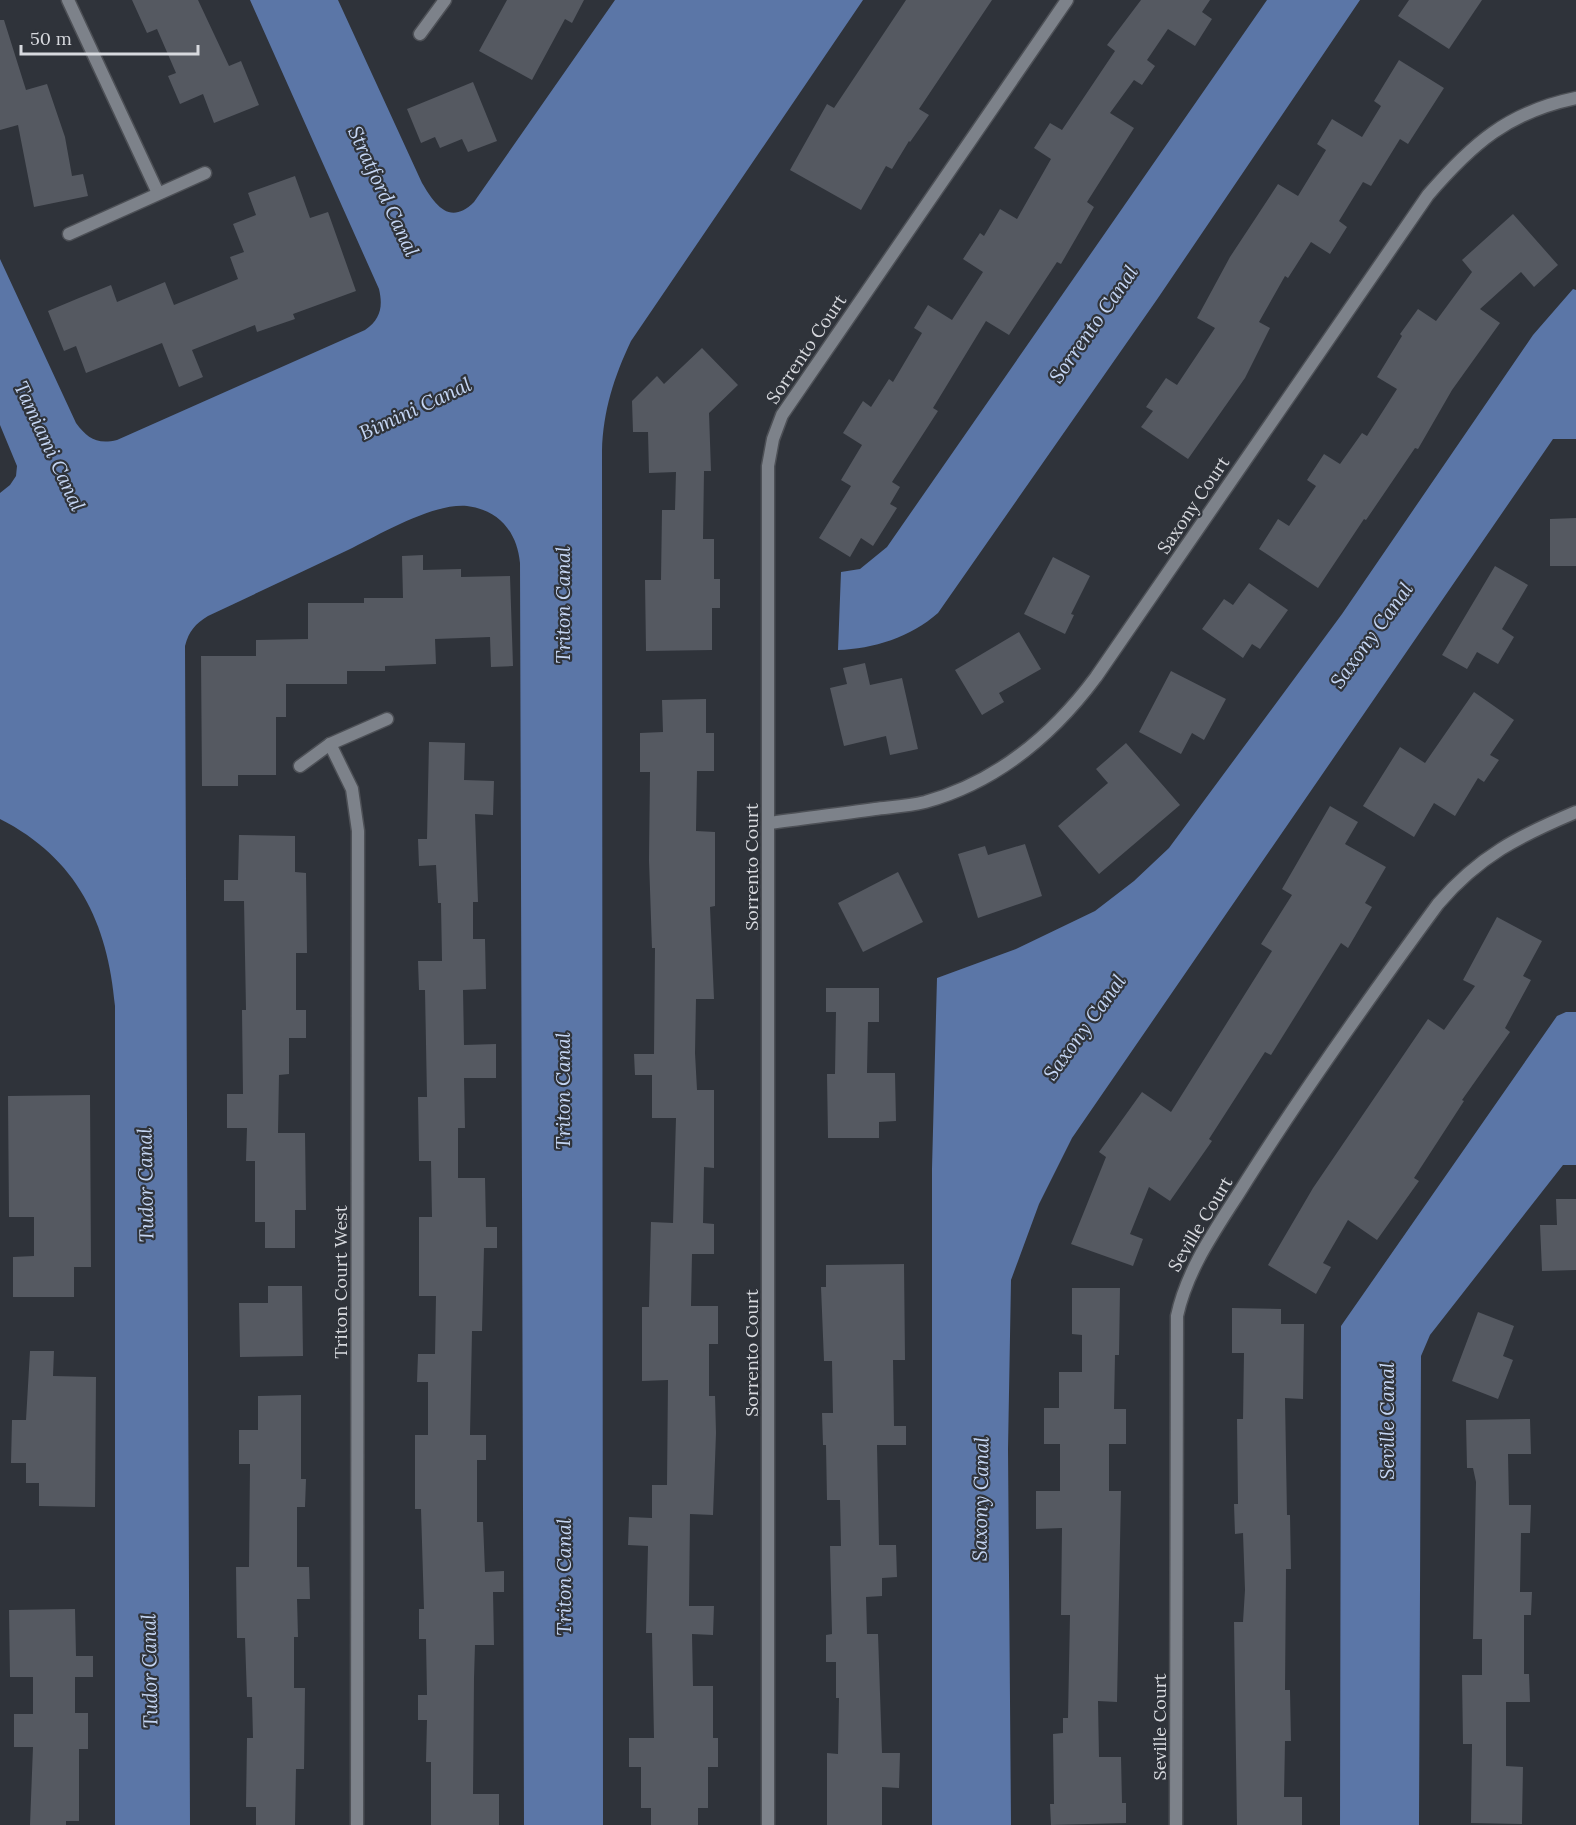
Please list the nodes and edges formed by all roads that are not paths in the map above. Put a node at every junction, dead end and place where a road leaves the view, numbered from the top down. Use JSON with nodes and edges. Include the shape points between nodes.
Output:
{"nodes":[{"id":1,"x":68,"y":0,"type":"edge"},
{"id":2,"x":446,"y":0,"type":"edge"},
{"id":3,"x":1067,"y":0,"type":"edge"},
{"id":4,"x":420,"y":34,"type":"dead end"},
{"id":5,"x":1576,"y":98,"type":"edge"},
{"id":6,"x":205,"y":173,"type":"dead end"},
{"id":7,"x":158,"y":193,"type":"junction"},
{"id":8,"x":69,"y":234,"type":"dead end"},
{"id":9,"x":387,"y":719,"type":"dead end"},
{"id":10,"x":330,"y":744,"type":"junction"},
{"id":11,"x":300,"y":766,"type":"dead end"},
{"id":12,"x":1576,"y":812,"type":"edge"},
{"id":13,"x":770,"y":823,"type":"junction"},
{"id":14,"x":357,"y":1825,"type":"edge"},
{"id":15,"x":768,"y":1825,"type":"edge"},
{"id":16,"x":1176,"y":1825,"type":"edge"}],
"edges":[{"from":1,"to":7,"type":"street"},
{"from":2,"to":4,"type":"street"},
{"from":3,"to":13,"type":"street","name":"Sorrento Court","via":[[812,370],[782,415],[773,439],[768,465]]},
{"from":5,"to":13,"type":"street","name":"Saxony Court","via":[[1519,116],[1491,132],[1428,195],[1096,677],[1074,708],[1047,735],[985,778],[923,803]]},
{"from":6,"to":7,"type":"street"},
{"from":7,"to":8,"type":"street"},
{"from":9,"to":10,"type":"street"},
{"from":10,"to":11,"type":"street"},
{"from":10,"to":14,"type":"street","name":"Triton Court West","via":[[352,789],[358,831]]},
{"from":12,"to":16,"type":"street","name":"Seville Court","via":[[1496,850],[1455,884],[1438,904],[1279,1130],[1195,1263],[1183,1289],[1177,1316]]},
{"from":13,"to":15,"type":"street","name":"Sorrento Court"}]}
